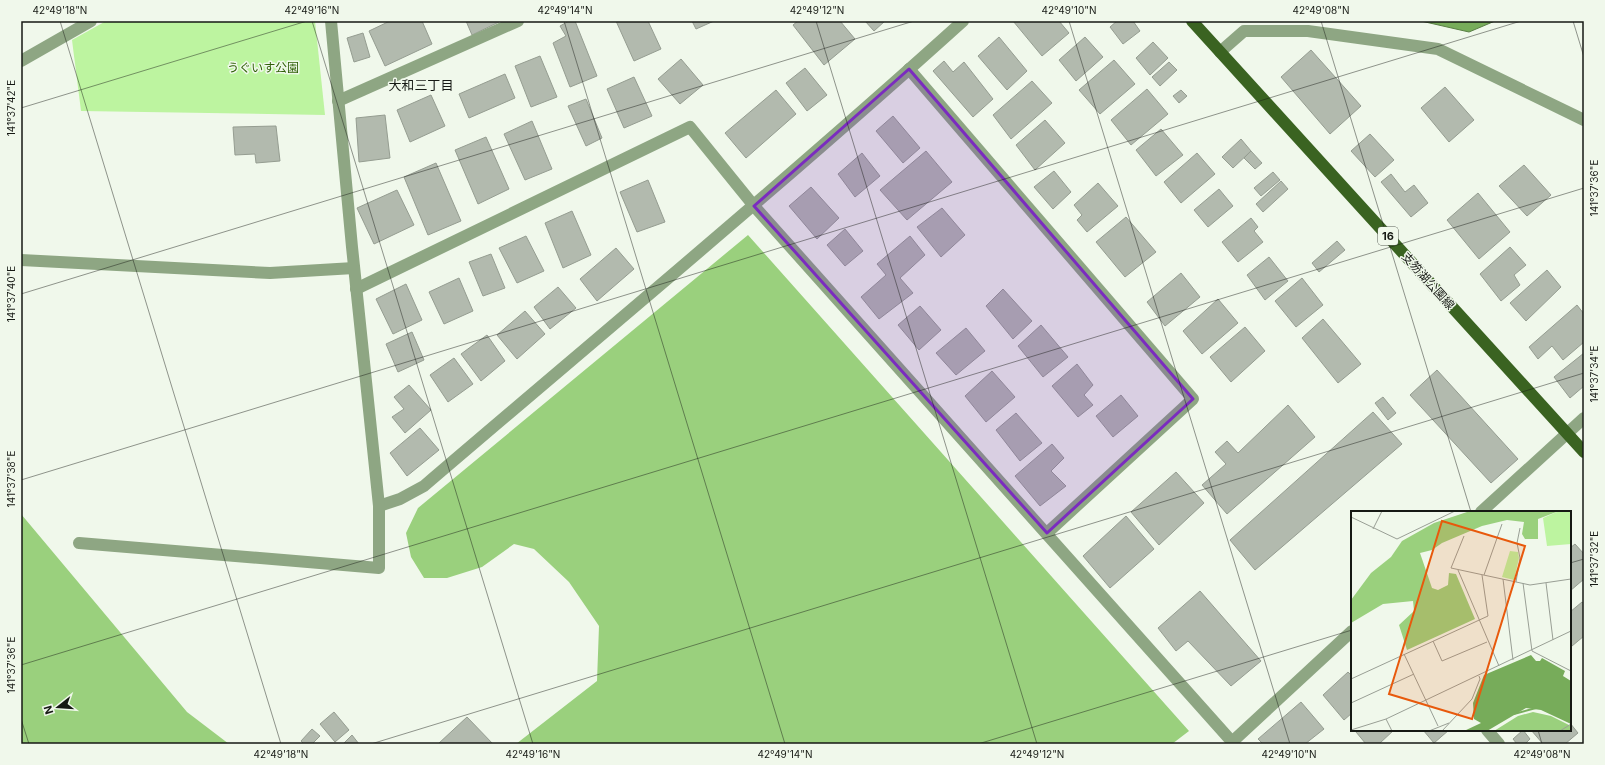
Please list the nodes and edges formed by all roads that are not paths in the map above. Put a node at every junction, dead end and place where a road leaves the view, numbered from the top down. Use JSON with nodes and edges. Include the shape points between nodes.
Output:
{"nodes":[{"id":1,"x":91,"y":21,"type":"edge"},
{"id":2,"x":331,"y":21,"type":"edge"},
{"id":3,"x":518,"y":21,"type":"edge"},
{"id":4,"x":962,"y":21,"type":"edge"},
{"id":5,"x":1192,"y":21,"type":"edge"},
{"id":6,"x":1220,"y":52,"type":"junction"},
{"id":7,"x":21,"y":61,"type":"edge"},
{"id":8,"x":909,"y":69,"type":"junction"},
{"id":9,"x":338,"y":101,"type":"junction"},
{"id":10,"x":1584,"y":120,"type":"edge"},
{"id":11,"x":754,"y":206,"type":"junction"},
{"id":12,"x":21,"y":260,"type":"edge"},
{"id":13,"x":354,"y":268,"type":"junction"},
{"id":14,"x":356,"y":289,"type":"junction"},
{"id":15,"x":1584,"y":418,"type":"edge"},
{"id":16,"x":1567,"y":433,"type":"junction"},
{"id":17,"x":1584,"y":452,"type":"edge"},
{"id":18,"x":379,"y":506,"type":"junction"},
{"id":19,"x":1482,"y":511,"type":"edge"},
{"id":20,"x":1047,"y":534,"type":"junction"},
{"id":21,"x":79,"y":543,"type":"dead end"},
{"id":22,"x":1351,"y":632,"type":"edge"},
{"id":23,"x":1488,"y":731,"type":"edge"},
{"id":24,"x":1233,"y":743,"type":"edge"},
{"id":25,"x":1499,"y":744,"type":"edge"}],
"edges":[{"from":1,"to":7,"type":"street"},
{"from":2,"to":9,"type":"street"},
{"from":3,"to":9,"type":"street"},
{"from":4,"to":8,"type":"street"},
{"from":5,"to":6,"type":"main road","name":"支笏湖公園線","number":"16"},
{"from":6,"to":10,"type":"street","via":[[1244,31],[1308,31],[1438,49]]},
{"from":6,"to":16,"type":"main road","name":"支笏湖公園線","number":"16"},
{"from":8,"to":11,"type":"street"},
{"from":8,"to":20,"type":"street","via":[[1193,400]]},
{"from":9,"to":13,"type":"street"},
{"from":11,"to":14,"type":"street","via":[[690,127]]},
{"from":11,"to":18,"type":"street","via":[[424,486],[400,499]]},
{"from":11,"to":20,"type":"street"},
{"from":12,"to":13,"type":"street","via":[[270,273]]},
{"from":13,"to":14,"type":"street"},
{"from":14,"to":18,"type":"street"},
{"from":15,"to":16,"type":"street"},
{"from":16,"to":17,"type":"main road","name":"支笏湖公園線","number":"16"},
{"from":16,"to":19,"type":"street"},
{"from":18,"to":21,"type":"street","via":[[378,568]]},
{"from":20,"to":24,"type":"street"},
{"from":22,"to":24,"type":"street"},
{"from":23,"to":25,"type":"street"}]}
